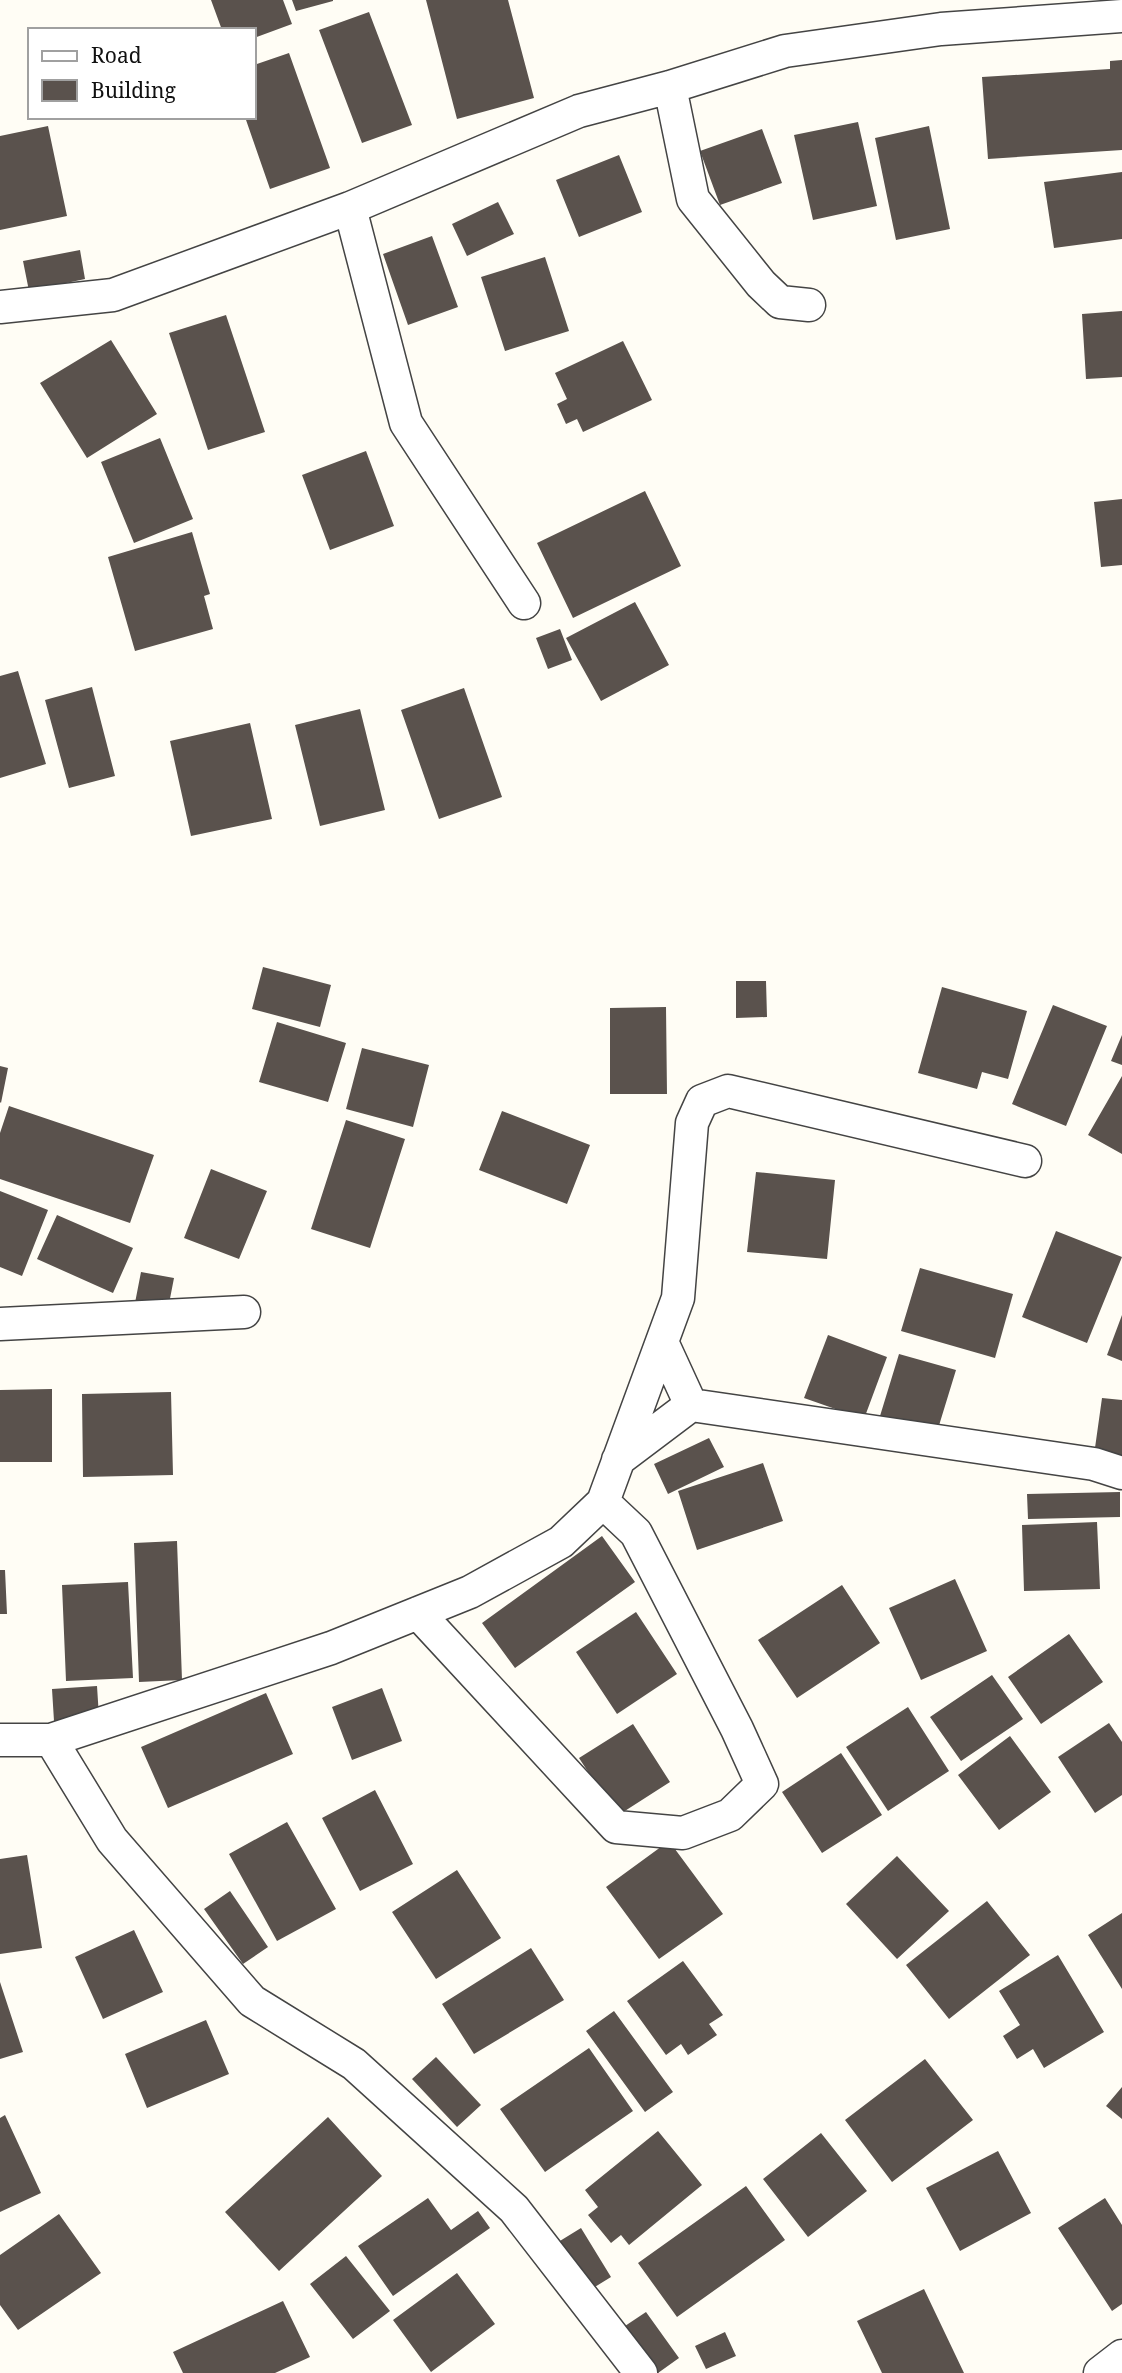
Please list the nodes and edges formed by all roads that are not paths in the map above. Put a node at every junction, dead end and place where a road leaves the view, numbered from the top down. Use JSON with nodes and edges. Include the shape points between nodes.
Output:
{"nodes":[{"id":1,"x":1122,"y":16,"type":"edge"},
{"id":2,"x":670,"y":87,"type":"junction"},
{"id":3,"x":349,"y":208,"type":"junction"},
{"id":4,"x":809,"y":305,"type":"dead end"},
{"id":5,"x":0,"y":307,"type":"edge"},
{"id":6,"x":524,"y":603,"type":"dead end"},
{"id":7,"x":1025,"y":1161,"type":"dead end"},
{"id":8,"x":244,"y":1312,"type":"dead end"},
{"id":9,"x":0,"y":1324,"type":"edge"},
{"id":10,"x":662,"y":1342,"type":"junction"},
{"id":11,"x":691,"y":1405,"type":"junction"},
{"id":12,"x":618,"y":1460,"type":"junction"},
{"id":13,"x":1122,"y":1473,"type":"edge"},
{"id":14,"x":603,"y":1502,"type":"junction"},
{"id":15,"x":418,"y":1613,"type":"junction"},
{"id":16,"x":0,"y":1740,"type":"edge"},
{"id":17,"x":51,"y":1740,"type":"junction"},
{"id":18,"x":1122,"y":2356,"type":"edge"},
{"id":19,"x":642,"y":2373,"type":"edge"},
{"id":20,"x":1100,"y":2373,"type":"edge"}],
"edges":[{"from":1,"to":2,"type":"street","via":[[941,29],[785,51]]},
{"from":2,"to":3,"type":"street","via":[[579,111]]},
{"from":2,"to":4,"type":"street","via":[[694,199],[780,302]]},
{"from":3,"to":5,"type":"street","via":[[113,295]]},
{"from":3,"to":6,"type":"street","via":[[406,423]]},
{"from":7,"to":10,"type":"street","via":[[728,1091],[702,1101],[692,1123],[678,1298]]},
{"from":8,"to":9,"type":"street"},
{"from":10,"to":11,"type":"street"},
{"from":10,"to":12,"type":"street"},
{"from":11,"to":12,"type":"street"},
{"from":11,"to":13,"type":"street","via":[[1094,1464]]},
{"from":12,"to":14,"type":"street"},
{"from":14,"to":15,"type":"street","via":[[561,1542],[471,1592]]},
{"from":14,"to":15,"type":"street","via":[[636,1533],[762,1784],[730,1815],[683,1833],[616,1827]]},
{"from":15,"to":17,"type":"street","via":[[331,1648]]},
{"from":16,"to":17,"type":"street"},
{"from":17,"to":19,"type":"street","via":[[112,1840],[252,2001],[354,2064],[514,2209]]},
{"from":18,"to":20,"type":"street"}]}
